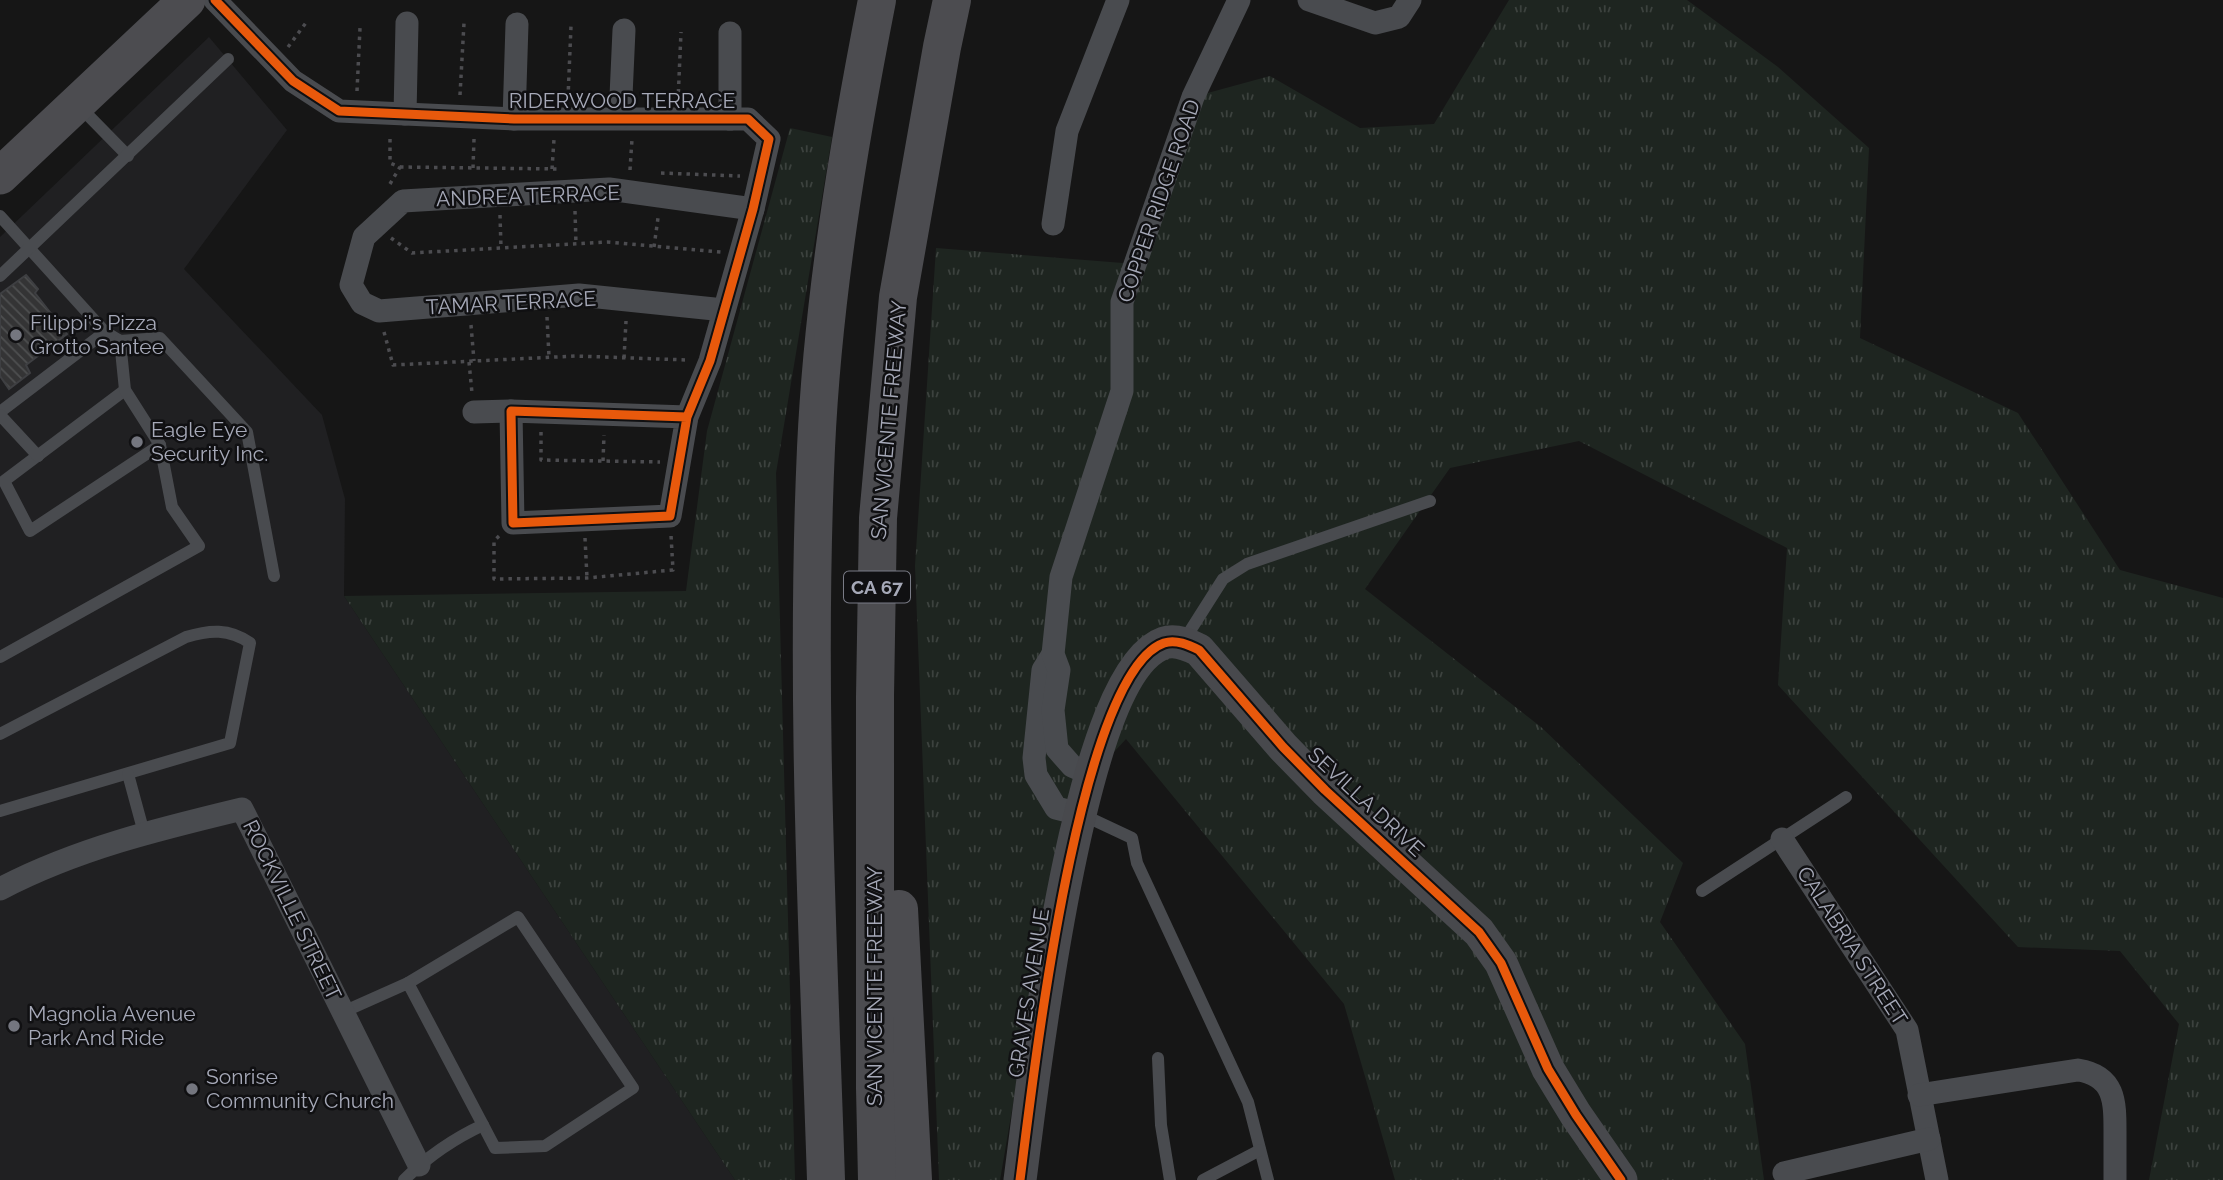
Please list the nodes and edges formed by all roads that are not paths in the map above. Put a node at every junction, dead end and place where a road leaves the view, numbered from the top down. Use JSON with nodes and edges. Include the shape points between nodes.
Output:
{"nodes":[{"id":1,"x":187,"y":0,"type":"edge"},
{"id":2,"x":215,"y":0,"type":"edge"},
{"id":3,"x":877,"y":0,"type":"edge"},
{"id":4,"x":952,"y":0,"type":"edge"},
{"id":5,"x":1118,"y":0,"type":"edge"},
{"id":6,"x":1239,"y":0,"type":"edge"},
{"id":7,"x":1310,"y":0,"type":"edge"},
{"id":8,"x":1410,"y":0,"type":"edge"},
{"id":9,"x":407,"y":23,"type":"dead end"},
{"id":10,"x":517,"y":24,"type":"dead end"},
{"id":11,"x":624,"y":30,"type":"dead end"},
{"id":12,"x":730,"y":33,"type":"dead end"},
{"id":13,"x":228,"y":59,"type":"dead end"},
{"id":14,"x":76,"y":104,"type":"junction"},
{"id":15,"x":398,"y":114,"type":"junction"},
{"id":16,"x":627,"y":118,"type":"junction"},
{"id":17,"x":514,"y":119,"type":"junction"},
{"id":18,"x":730,"y":119,"type":"junction"},
{"id":19,"x":128,"y":156,"type":"junction"},
{"id":20,"x":0,"y":176,"type":"edge"},
{"id":21,"x":753,"y":209,"type":"junction"},
{"id":22,"x":0,"y":216,"type":"edge"},
{"id":23,"x":1053,"y":224,"type":"dead end"},
{"id":24,"x":31,"y":249,"type":"junction"},
{"id":25,"x":0,"y":276,"type":"edge"},
{"id":26,"x":724,"y":310,"type":"junction"},
{"id":27,"x":379,"y":311,"type":"joint"},
{"id":28,"x":105,"y":332,"type":"junction"},
{"id":29,"x":120,"y":341,"type":"junction"},
{"id":30,"x":125,"y":390,"type":"junction"},
{"id":31,"x":511,"y":411,"type":"junction"},
{"id":32,"x":474,"y":412,"type":"road end"},
{"id":33,"x":0,"y":414,"type":"edge"},
{"id":34,"x":687,"y":417,"type":"junction"},
{"id":35,"x":160,"y":445,"type":"junction"},
{"id":36,"x":38,"y":456,"type":"junction"},
{"id":37,"x":1430,"y":501,"type":"dead end"},
{"id":38,"x":878,"y":517,"type":"junction"},
{"id":39,"x":274,"y":576,"type":"dead end"},
{"id":40,"x":1183,"y":642,"type":"junction"},
{"id":41,"x":1053,"y":654,"type":"junction"},
{"id":42,"x":0,"y":657,"type":"edge"},
{"id":43,"x":0,"y":734,"type":"edge"},
{"id":44,"x":128,"y":774,"type":"junction"},
{"id":45,"x":1090,"y":774,"type":"junction"},
{"id":46,"x":1846,"y":797,"type":"dead end"},
{"id":47,"x":0,"y":811,"type":"edge"},
{"id":48,"x":1080,"y":814,"type":"junction"},
{"id":49,"x":144,"y":833,"type":"junction"},
{"id":50,"x":1782,"y":839,"type":"junction"},
{"id":51,"x":0,"y":889,"type":"edge"},
{"id":52,"x":1702,"y":891,"type":"dead end"},
{"id":53,"x":408,"y":983,"type":"junction"},
{"id":54,"x":344,"y":1012,"type":"junction"},
{"id":55,"x":1158,"y":1058,"type":"dead end"},
{"id":56,"x":1919,"y":1095,"type":"junction"},
{"id":57,"x":483,"y":1125,"type":"junction"},
{"id":58,"x":1929,"y":1139,"type":"junction"},
{"id":59,"x":1260,"y":1150,"type":"junction"},
{"id":60,"x":1784,"y":1173,"type":"dead end"},
{"id":61,"x":416,"y":1175,"type":"edge"},
{"id":62,"x":826,"y":1178,"type":"edge"},
{"id":63,"x":877,"y":1180,"type":"edge"},
{"id":64,"x":913,"y":1180,"type":"edge"},
{"id":65,"x":1020,"y":1180,"type":"edge"},
{"id":66,"x":1170,"y":1180,"type":"edge"},
{"id":67,"x":1203,"y":1180,"type":"edge"},
{"id":68,"x":1268,"y":1180,"type":"edge"},
{"id":69,"x":1621,"y":1180,"type":"edge"},
{"id":70,"x":1937,"y":1180,"type":"edge"},
{"id":71,"x":2115,"y":1180,"type":"edge"}],
"edges":[{"from":1,"to":14,"type":"main road"},
{"from":2,"to":15,"type":"street","name":"RIDERWOOD TERRACE","via":[[293,81],[339,111]]},
{"from":3,"to":62,"type":"highway","number":"CA 67","via":[[850,136],[831,272],[816,446],[812,788]]},
{"from":4,"to":38,"type":"highway","name":"SAN VICENTE FREEWAY","number":"CA 67","via":[[898,297]]},
{"from":5,"to":23,"type":"street","via":[[1067,131]]},
{"from":6,"to":41,"type":"street","name":"COPPER RIDGE ROAD","via":[[1193,97],[1122,302],[1122,391],[1060,577]]},
{"from":7,"to":8,"type":"street","via":[[1375,23],[1399,17]]},
{"from":9,"to":15,"type":"street"},
{"from":10,"to":17,"type":"street","name":"RIDERWOOD TERRACE"},
{"from":11,"to":16,"type":"street","name":"RIDERWOOD TERRACE"},
{"from":12,"to":18,"type":"street","name":"RIDERWOOD TERRACE"},
{"from":13,"to":19,"type":"lane"},
{"from":14,"to":19,"type":"lane"},
{"from":14,"to":20,"type":"main road"},
{"from":15,"to":17,"type":"street","name":"RIDERWOOD TERRACE","via":[[467,108]]},
{"from":16,"to":17,"type":"street","name":"RIDERWOOD TERRACE","via":[[562,111]]},
{"from":16,"to":18,"type":"street","name":"RIDERWOOD TERRACE"},
{"from":18,"to":21,"type":"street","name":"RIDERWOOD TERRACE","via":[[748,119],[769,139]]},
{"from":19,"to":24,"type":"lane"},
{"from":21,"to":26,"type":"street","name":"RIDERWOOD TERRACE"},
{"from":21,"to":27,"type":"street","name":"ANDREA TERRACE","via":[[609,189],[403,201],[364,237],[351,285],[362,303]]},
{"from":22,"to":24,"type":"lane"},
{"from":24,"to":25,"type":"lane"},
{"from":24,"to":28,"type":"lane"},
{"from":26,"to":27,"type":"street","name":"TAMAR TERRACE","via":[[579,295]]},
{"from":26,"to":34,"type":"street","name":"RIDERWOOD TERRACE"},
{"from":28,"to":29,"type":"lane"},
{"from":28,"to":33,"type":"lane"},
{"from":29,"to":30,"type":"lane"},
{"from":29,"to":39,"type":"lane","via":[[160,338],[247,432]]},
{"from":30,"to":35,"type":"lane"},
{"from":30,"to":36,"type":"lane"},
{"from":31,"to":32,"type":"street"},
{"from":31,"to":34,"type":"street"},
{"from":31,"to":34,"type":"street","name":"RIDERWOOD TERRACE","via":[[513,523],[670,516]]},
{"from":33,"to":36,"type":"lane"},
{"from":35,"to":36,"type":"lane","via":[[30,531],[4,481]]},
{"from":35,"to":42,"type":"lane","via":[[172,507],[199,546]]},
{"from":37,"to":40,"type":"lane","via":[[1247,564],[1223,579]]},
{"from":38,"to":63,"type":"highway","name":"SAN VICENTE FREEWAY","number":"CA 67"},
{"from":38,"to":64,"type":"highway"},
{"from":40,"to":45,"type":"street","via":[[1164,643],[1146,656],[1125,684],[1106,722]]},
{"from":40,"to":69,"type":"street","name":"SEVILLA DRIVE","via":[[1199,650],[1325,790],[1479,932],[1501,963],[1548,1069]]},
{"from":41,"to":45,"type":"street","name":"COPPER RIDGE ROAD","via":[[1059,670],[1053,710],[1057,748],[1072,765]]},
{"from":41,"to":48,"type":"street","name":"COPPER RIDGE ROAD","via":[[1042,670],[1034,758],[1037,775],[1056,808]]},
{"from":43,"to":44,"type":"lane","via":[[186,637],[214,630],[250,643],[230,743]]},
{"from":44,"to":47,"type":"lane"},
{"from":44,"to":49,"type":"lane"},
{"from":45,"to":48,"type":"street"},
{"from":46,"to":50,"type":"lane"},
{"from":48,"to":59,"type":"lane","via":[[1132,838],[1137,863],[1248,1102]]},
{"from":48,"to":65,"type":"street","name":"GRAVES AVENUE","via":[[1055,936]]},
{"from":49,"to":51,"type":"street","name":"ROCKVILLE STREET","via":[[31,873]]},
{"from":49,"to":54,"type":"street","name":"ROCKVILLE STREET","via":[[242,809]]},
{"from":50,"to":52,"type":"lane"},
{"from":50,"to":56,"type":"street","name":"CALABRIA STREET","via":[[1907,1030]]},
{"from":53,"to":54,"type":"lane"},
{"from":53,"to":57,"type":"lane"},
{"from":53,"to":57,"type":"lane","via":[[518,917],[633,1088],[545,1146],[495,1148]]},
{"from":54,"to":61,"type":"street","name":"ROCKVILLE STREET"},
{"from":55,"to":66,"type":"lane","via":[[1160,1125]]},
{"from":56,"to":58,"type":"street","name":"CALABRIA STREET"},
{"from":56,"to":71,"type":"street","via":[[2078,1070],[2094,1074],[2108,1086],[2115,1104]]},
{"from":57,"to":61,"type":"lane","via":[[462,1135]]},
{"from":58,"to":60,"type":"street"},
{"from":58,"to":70,"type":"street","name":"CALABRIA STREET"},
{"from":59,"to":67,"type":"lane"},
{"from":59,"to":68,"type":"lane"}]}
